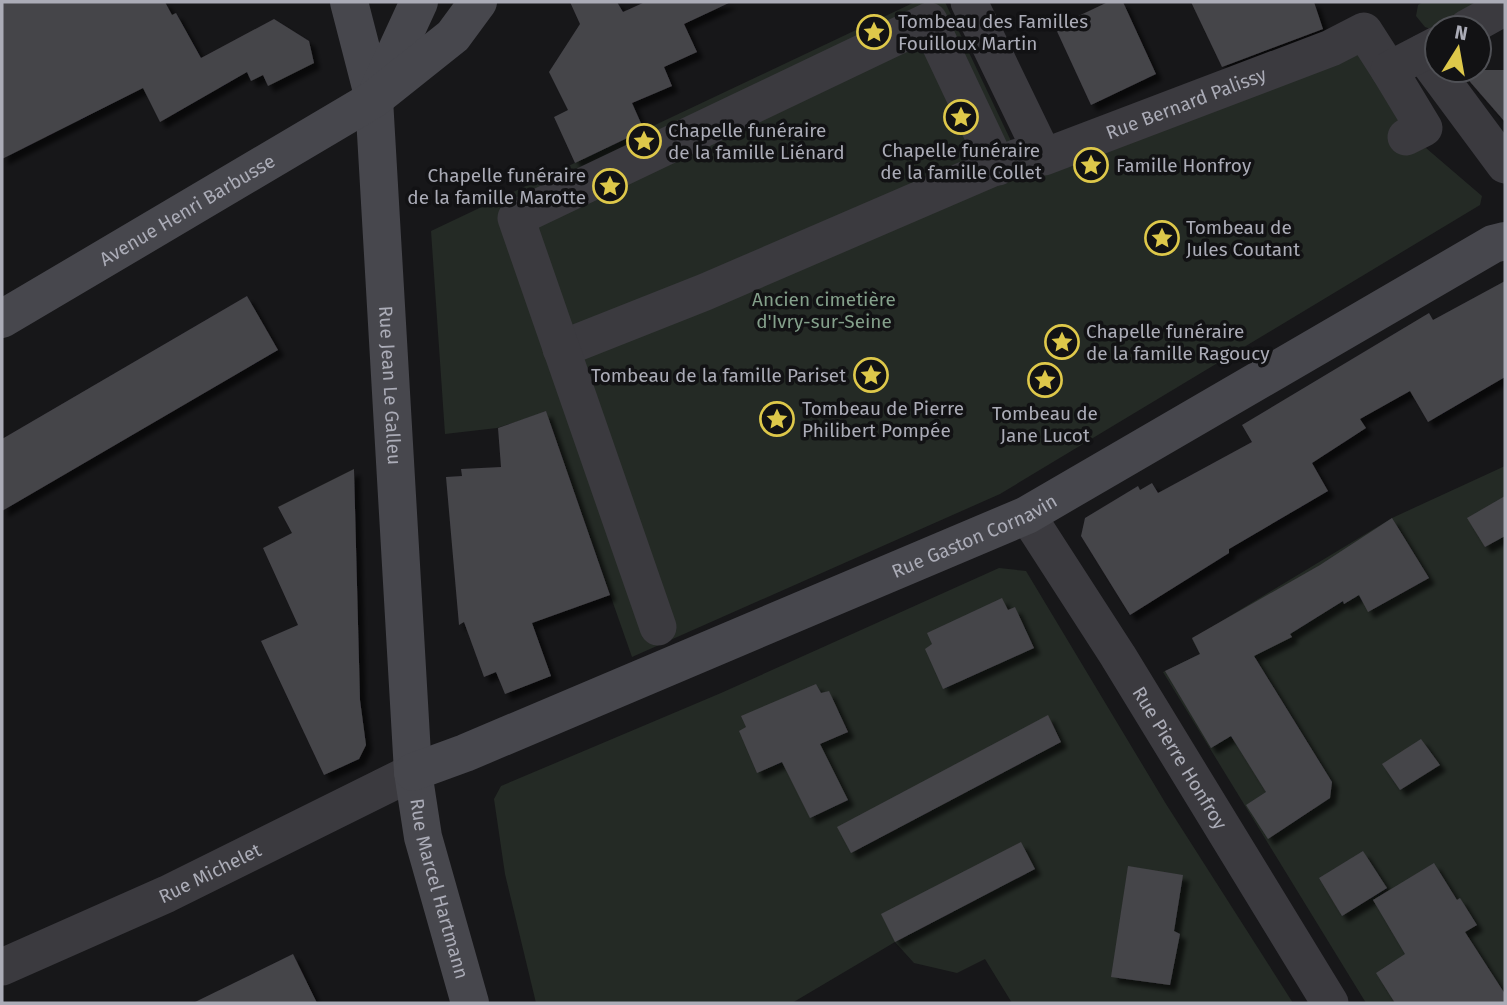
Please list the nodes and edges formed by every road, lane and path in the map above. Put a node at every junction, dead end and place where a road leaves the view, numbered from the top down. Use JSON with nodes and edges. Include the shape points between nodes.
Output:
{"nodes":[{"id":1,"x":349,"y":2,"type":"edge"},
{"id":2,"x":419,"y":2,"type":"edge"},
{"id":3,"x":478,"y":2,"type":"edge"},
{"id":4,"x":969,"y":2,"type":"edge"},
{"id":5,"x":1505,"y":4,"type":"edge"},
{"id":6,"x":1489,"y":14,"type":"edge"},
{"id":7,"x":1423,"y":52,"type":"edge"},
{"id":8,"x":1388,"y":70,"type":"junction"},
{"id":9,"x":1452,"y":84,"type":"edge"},
{"id":10,"x":374,"y":99,"type":"junction"},
{"id":11,"x":1406,"y":137,"type":"dead end"},
{"id":12,"x":1040,"y":149,"type":"junction"},
{"id":13,"x":1505,"y":165,"type":"edge"},
{"id":14,"x":998,"y":167,"type":"junction"},
{"id":15,"x":1505,"y":241,"type":"edge"},
{"id":16,"x":2,"y":319,"type":"edge"},
{"id":17,"x":561,"y":349,"type":"junction"},
{"id":18,"x":1027,"y":514,"type":"junction"},
{"id":19,"x":657,"y":627,"type":"dead end"},
{"id":20,"x":413,"y":772,"type":"junction"},
{"id":21,"x":2,"y":967,"type":"edge"},
{"id":22,"x":470,"y":1003,"type":"edge"},
{"id":23,"x":1330,"y":1003,"type":"edge"}],
"edges":[{"from":1,"to":10,"type":"street","name":"Rue Jean Le Galleu"},
{"from":2,"to":10,"type":"street"},
{"from":3,"to":10,"type":"street","name":"Avenue Henri Barbusse","via":[[453,36]]},
{"from":4,"to":12,"type":"street"},
{"from":5,"to":6,"type":"street"},
{"from":7,"to":8,"type":"street"},
{"from":8,"to":11,"type":"street","via":[[1424,128]]},
{"from":8,"to":12,"type":"street","name":"Rue Bernard Palissy","via":[[1364,31],[1331,48],[1044,157]]},
{"from":9,"to":13,"type":"street"},
{"from":10,"to":16,"type":"street","name":"Avenue Henri Barbusse"},
{"from":10,"to":20,"type":"street","name":"Rue Jean Le Galleu"},
{"from":12,"to":14,"type":"street"},
{"from":14,"to":17,"type":"street"},
{"from":14,"to":17,"type":"street","via":[[929,21],[516,218]]},
{"from":15,"to":18,"type":"street","name":"Rue Gaston Cornavin"},
{"from":17,"to":19,"type":"street"},
{"from":18,"to":20,"type":"street","name":"Rue Gaston Cornavin"},
{"from":18,"to":23,"type":"street","name":"Rue Pierre Honfroy"},
{"from":20,"to":21,"type":"street","name":"Rue Michelet","via":[[167,894]]},
{"from":20,"to":22,"type":"street","name":"Rue Marcel Hartmann","via":[[423,837]]}]}
